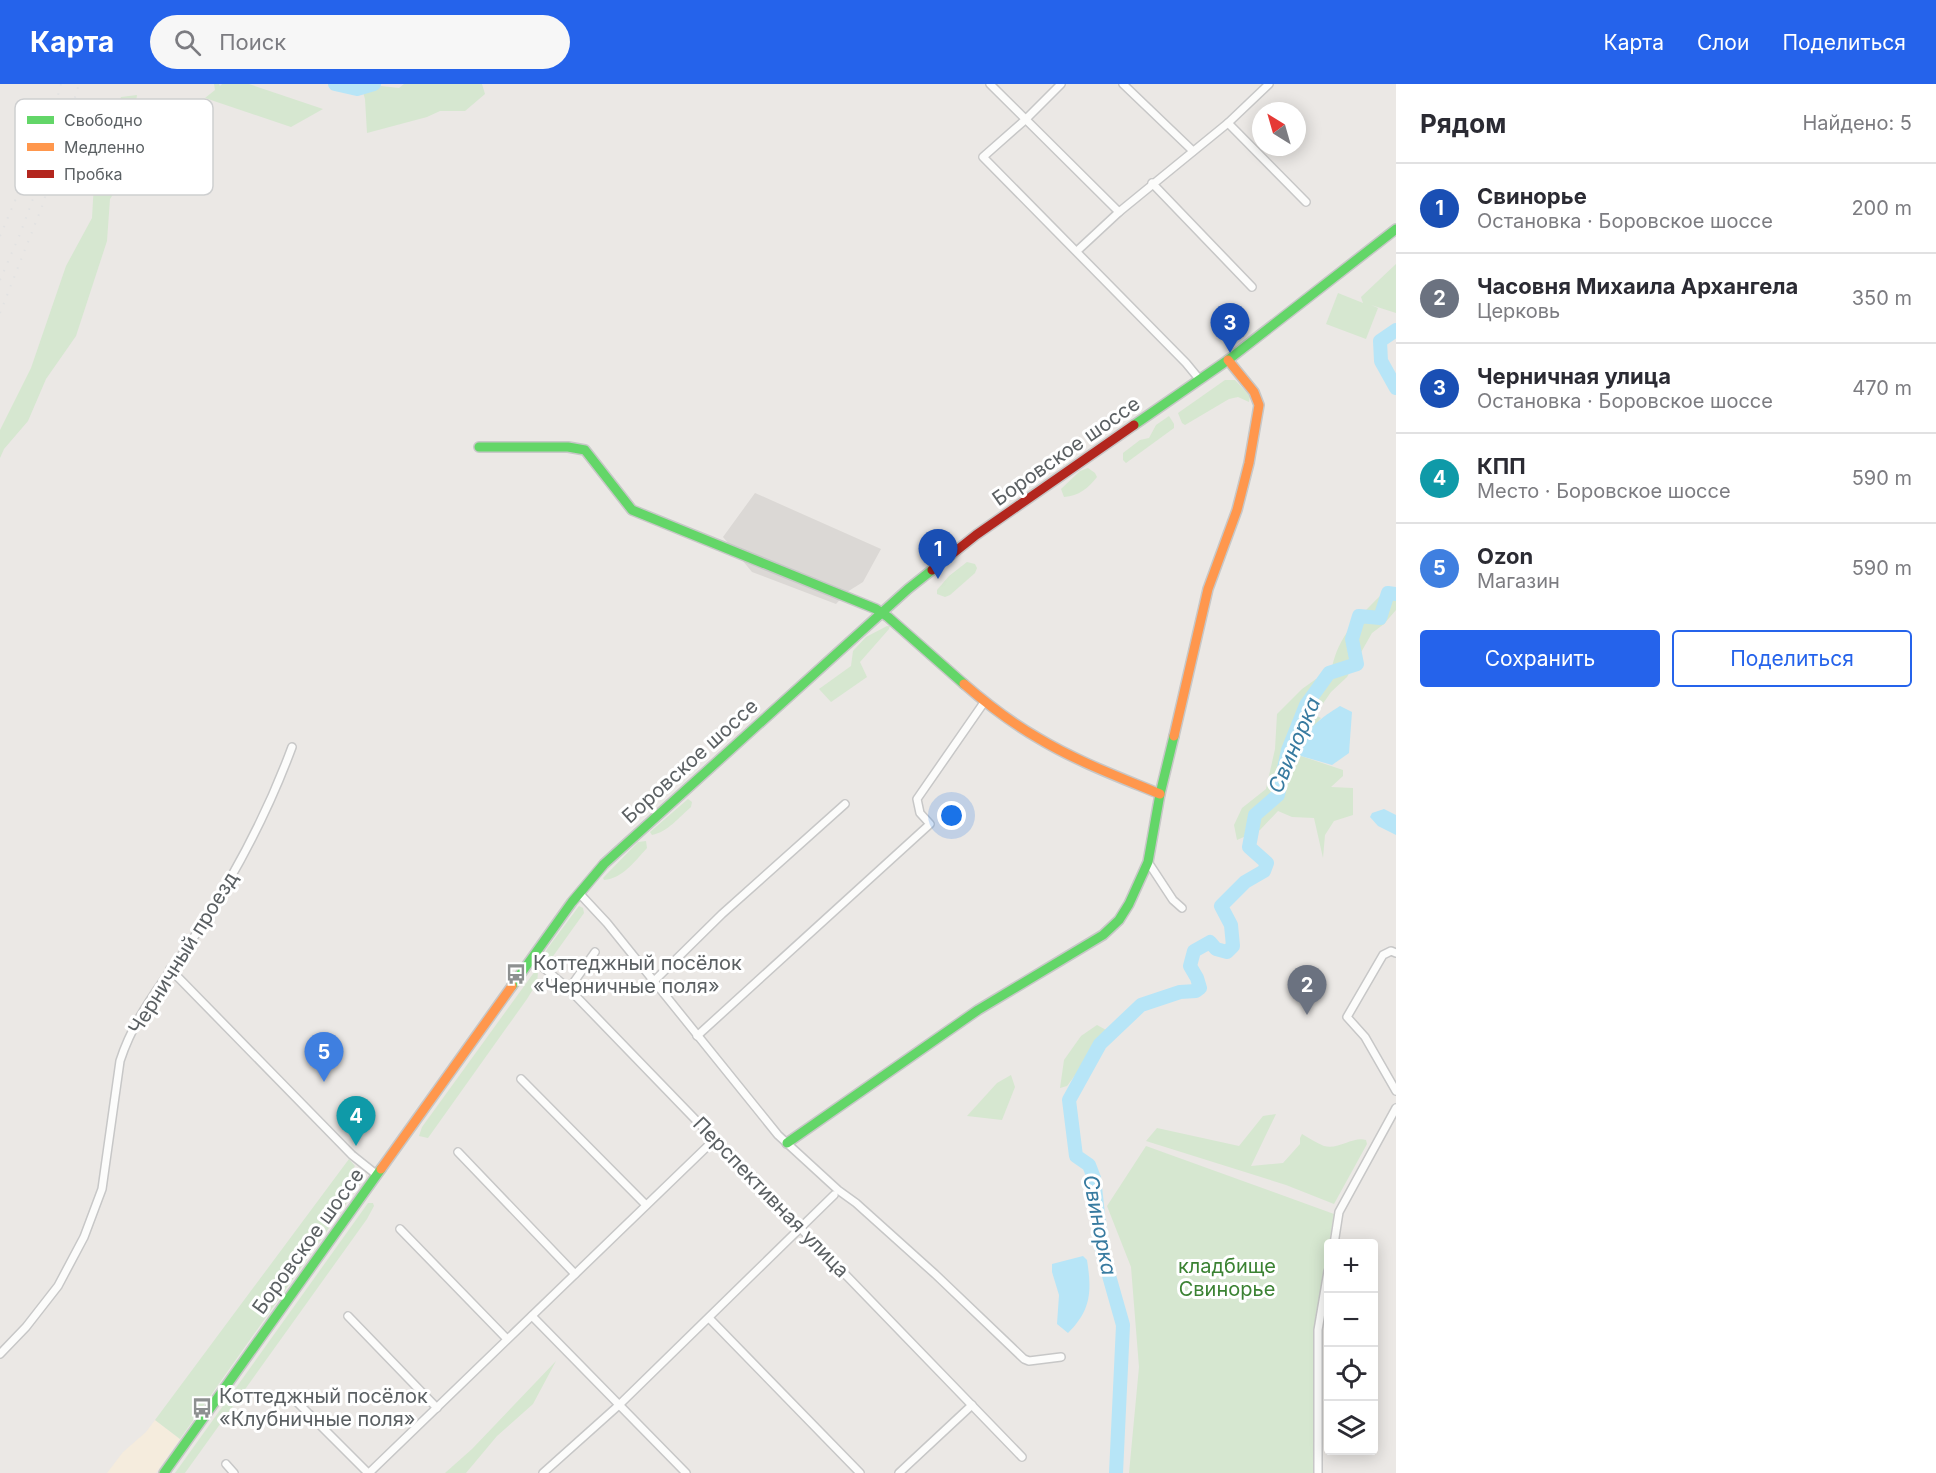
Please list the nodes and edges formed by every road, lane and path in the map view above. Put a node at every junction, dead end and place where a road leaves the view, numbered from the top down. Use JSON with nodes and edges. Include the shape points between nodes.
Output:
{"nodes":[{"id":1,"x":990,"y":84,"type":"edge"},
{"id":2,"x":1060,"y":84,"type":"edge"},
{"id":3,"x":1123,"y":84,"type":"edge"},
{"id":4,"x":1263,"y":86,"type":"edge"},
{"id":5,"x":1025,"y":120,"type":"junction"},
{"id":6,"x":1228,"y":123,"type":"junction"},
{"id":7,"x":1193,"y":151,"type":"junction"},
{"id":8,"x":1152,"y":183,"type":"junction"},
{"id":9,"x":1306,"y":202,"type":"dead end"},
{"id":10,"x":1119,"y":212,"type":"junction"},
{"id":11,"x":1396,"y":229,"type":"edge"},
{"id":12,"x":1077,"y":251,"type":"junction"},
{"id":13,"x":1252,"y":287,"type":"dead end"},
{"id":14,"x":1228,"y":360,"type":"junction"},
{"id":15,"x":1200,"y":380,"type":"junction"},
{"id":16,"x":479,"y":447,"type":"dead end"},
{"id":17,"x":880,"y":613,"type":"junction"},
{"id":18,"x":985,"y":701,"type":"junction"},
{"id":19,"x":292,"y":747,"type":"dead end"},
{"id":20,"x":1160,"y":794,"type":"junction"},
{"id":21,"x":845,"y":804,"type":"dead end"},
{"id":22,"x":1148,"y":862,"type":"junction"},
{"id":23,"x":579,"y":893,"type":"junction"},
{"id":24,"x":1182,"y":908,"type":"dead end"},
{"id":25,"x":595,"y":952,"type":"dead end"},
{"id":26,"x":1396,"y":952,"type":"edge"},
{"id":27,"x":532,"y":959,"type":"junction"},
{"id":28,"x":170,"y":969,"type":"junction"},
{"id":29,"x":653,"y":982,"type":"junction"},
{"id":30,"x":569,"y":989,"type":"junction"},
{"id":31,"x":697,"y":1036,"type":"junction"},
{"id":32,"x":520,"y":1079,"type":"dead end"},
{"id":33,"x":1396,"y":1091,"type":"edge"},
{"id":34,"x":1396,"y":1108,"type":"edge"},
{"id":35,"x":715,"y":1139,"type":"junction"},
{"id":36,"x":787,"y":1143,"type":"junction"},
{"id":37,"x":458,"y":1152,"type":"dead end"},
{"id":38,"x":377,"y":1175,"type":"junction"},
{"id":39,"x":834,"y":1195,"type":"dead end"},
{"id":40,"x":646,"y":1205,"type":"junction"},
{"id":41,"x":801,"y":1227,"type":"junction"},
{"id":42,"x":400,"y":1229,"type":"dead end"},
{"id":43,"x":1335,"y":1239,"type":"edge"},
{"id":44,"x":576,"y":1274,"type":"junction"},
{"id":45,"x":1325,"y":1293,"type":"edge"},
{"id":46,"x":348,"y":1316,"type":"dead end"},
{"id":47,"x":532,"y":1316,"type":"junction"},
{"id":48,"x":709,"y":1318,"type":"junction"},
{"id":49,"x":507,"y":1340,"type":"junction"},
{"id":50,"x":0,"y":1354,"type":"edge"},
{"id":51,"x":1060,"y":1357,"type":"dead end"},
{"id":52,"x":295,"y":1400,"type":"dead end"},
{"id":53,"x":619,"y":1405,"type":"junction"},
{"id":54,"x":972,"y":1405,"type":"junction"},
{"id":55,"x":437,"y":1408,"type":"junction"},
{"id":56,"x":1022,"y":1457,"type":"dead end"},
{"id":57,"x":226,"y":1464,"type":"dead end"},
{"id":58,"x":164,"y":1473,"type":"edge"},
{"id":59,"x":234,"y":1473,"type":"edge"},
{"id":60,"x":369,"y":1473,"type":"edge"},
{"id":61,"x":543,"y":1473,"type":"edge"},
{"id":62,"x":686,"y":1473,"type":"edge"},
{"id":63,"x":860,"y":1473,"type":"edge"},
{"id":64,"x":899,"y":1473,"type":"edge"},
{"id":65,"x":1318,"y":1473,"type":"edge"}],
"edges":[{"from":1,"to":5,"type":"street"},
{"from":2,"to":5,"type":"street"},
{"from":3,"to":7,"type":"street"},
{"from":4,"to":6,"type":"street"},
{"from":5,"to":10,"type":"street"},
{"from":5,"to":12,"type":"street","via":[[982,157]]},
{"from":6,"to":7,"type":"street"},
{"from":6,"to":9,"type":"street"},
{"from":7,"to":8,"type":"street"},
{"from":8,"to":10,"type":"street"},
{"from":8,"to":13,"type":"street"},
{"from":10,"to":12,"type":"street"},
{"from":11,"to":14,"type":"street","name":"Боровское шоссе"},
{"from":12,"to":15,"type":"street"},
{"from":14,"to":15,"type":"street","name":"Боровское шоссе"},
{"from":14,"to":20,"type":"street","via":[[1254,392],[1259,405],[1249,463],[1237,510],[1208,589]]},
{"from":15,"to":17,"type":"street","name":"Боровское шоссе","via":[[976,535]]},
{"from":16,"to":17,"type":"street","via":[[585,450],[632,510]]},
{"from":17,"to":18,"type":"street"},
{"from":17,"to":23,"type":"street","name":"Боровское шоссе","via":[[623,847]]},
{"from":18,"to":20,"type":"street","via":[[1037,738]]},
{"from":18,"to":31,"type":"street","via":[[917,799],[920,813],[930,824]]},
{"from":19,"to":28,"type":"street","name":"Черничный проезд","via":[[230,882]]},
{"from":20,"to":22,"type":"street"},
{"from":21,"to":29,"type":"street"},
{"from":22,"to":24,"type":"street"},
{"from":22,"to":36,"type":"street","via":[[1129,904],[1103,936],[978,1010]]},
{"from":23,"to":27,"type":"street","name":"Боровское шоссе"},
{"from":23,"to":29,"type":"street"},
{"from":25,"to":30,"type":"street"},
{"from":26,"to":33,"type":"street","via":[[1383,955],[1347,1017],[1365,1037]]},
{"from":27,"to":30,"type":"street","name":"Перспективная улица"},
{"from":27,"to":38,"type":"street","name":"Боровское шоссе"},
{"from":28,"to":38,"type":"street","via":[[352,1155]]},
{"from":28,"to":50,"type":"street","name":"Черничный проезд","via":[[124,1047],[102,1189],[84,1237],[54,1292]]},
{"from":29,"to":31,"type":"street"},
{"from":30,"to":35,"type":"street","name":"Перспективная улица"},
{"from":31,"to":36,"type":"street"},
{"from":32,"to":40,"type":"street"},
{"from":34,"to":43,"type":"street","via":[[1339,1212]]},
{"from":35,"to":40,"type":"street"},
{"from":35,"to":41,"type":"street","name":"Перспективная улица"},
{"from":36,"to":51,"type":"street","via":[[1024,1359]]},
{"from":37,"to":44,"type":"street"},
{"from":38,"to":58,"type":"street","name":"Боровское шоссе"},
{"from":39,"to":41,"type":"street"},
{"from":40,"to":44,"type":"street"},
{"from":41,"to":48,"type":"street"},
{"from":41,"to":54,"type":"street","name":"Перспективная улица"},
{"from":42,"to":49,"type":"street"},
{"from":44,"to":47,"type":"street"},
{"from":45,"to":65,"type":"street","via":[[1318,1329]]},
{"from":46,"to":55,"type":"street"},
{"from":47,"to":49,"type":"street"},
{"from":47,"to":53,"type":"street"},
{"from":48,"to":53,"type":"street"},
{"from":48,"to":63,"type":"street"},
{"from":49,"to":55,"type":"street"},
{"from":52,"to":60,"type":"street"},
{"from":53,"to":61,"type":"street"},
{"from":53,"to":62,"type":"street"},
{"from":54,"to":56,"type":"street","name":"Перспективная улица"},
{"from":54,"to":64,"type":"street"},
{"from":55,"to":60,"type":"street"},
{"from":57,"to":59,"type":"street"}]}
